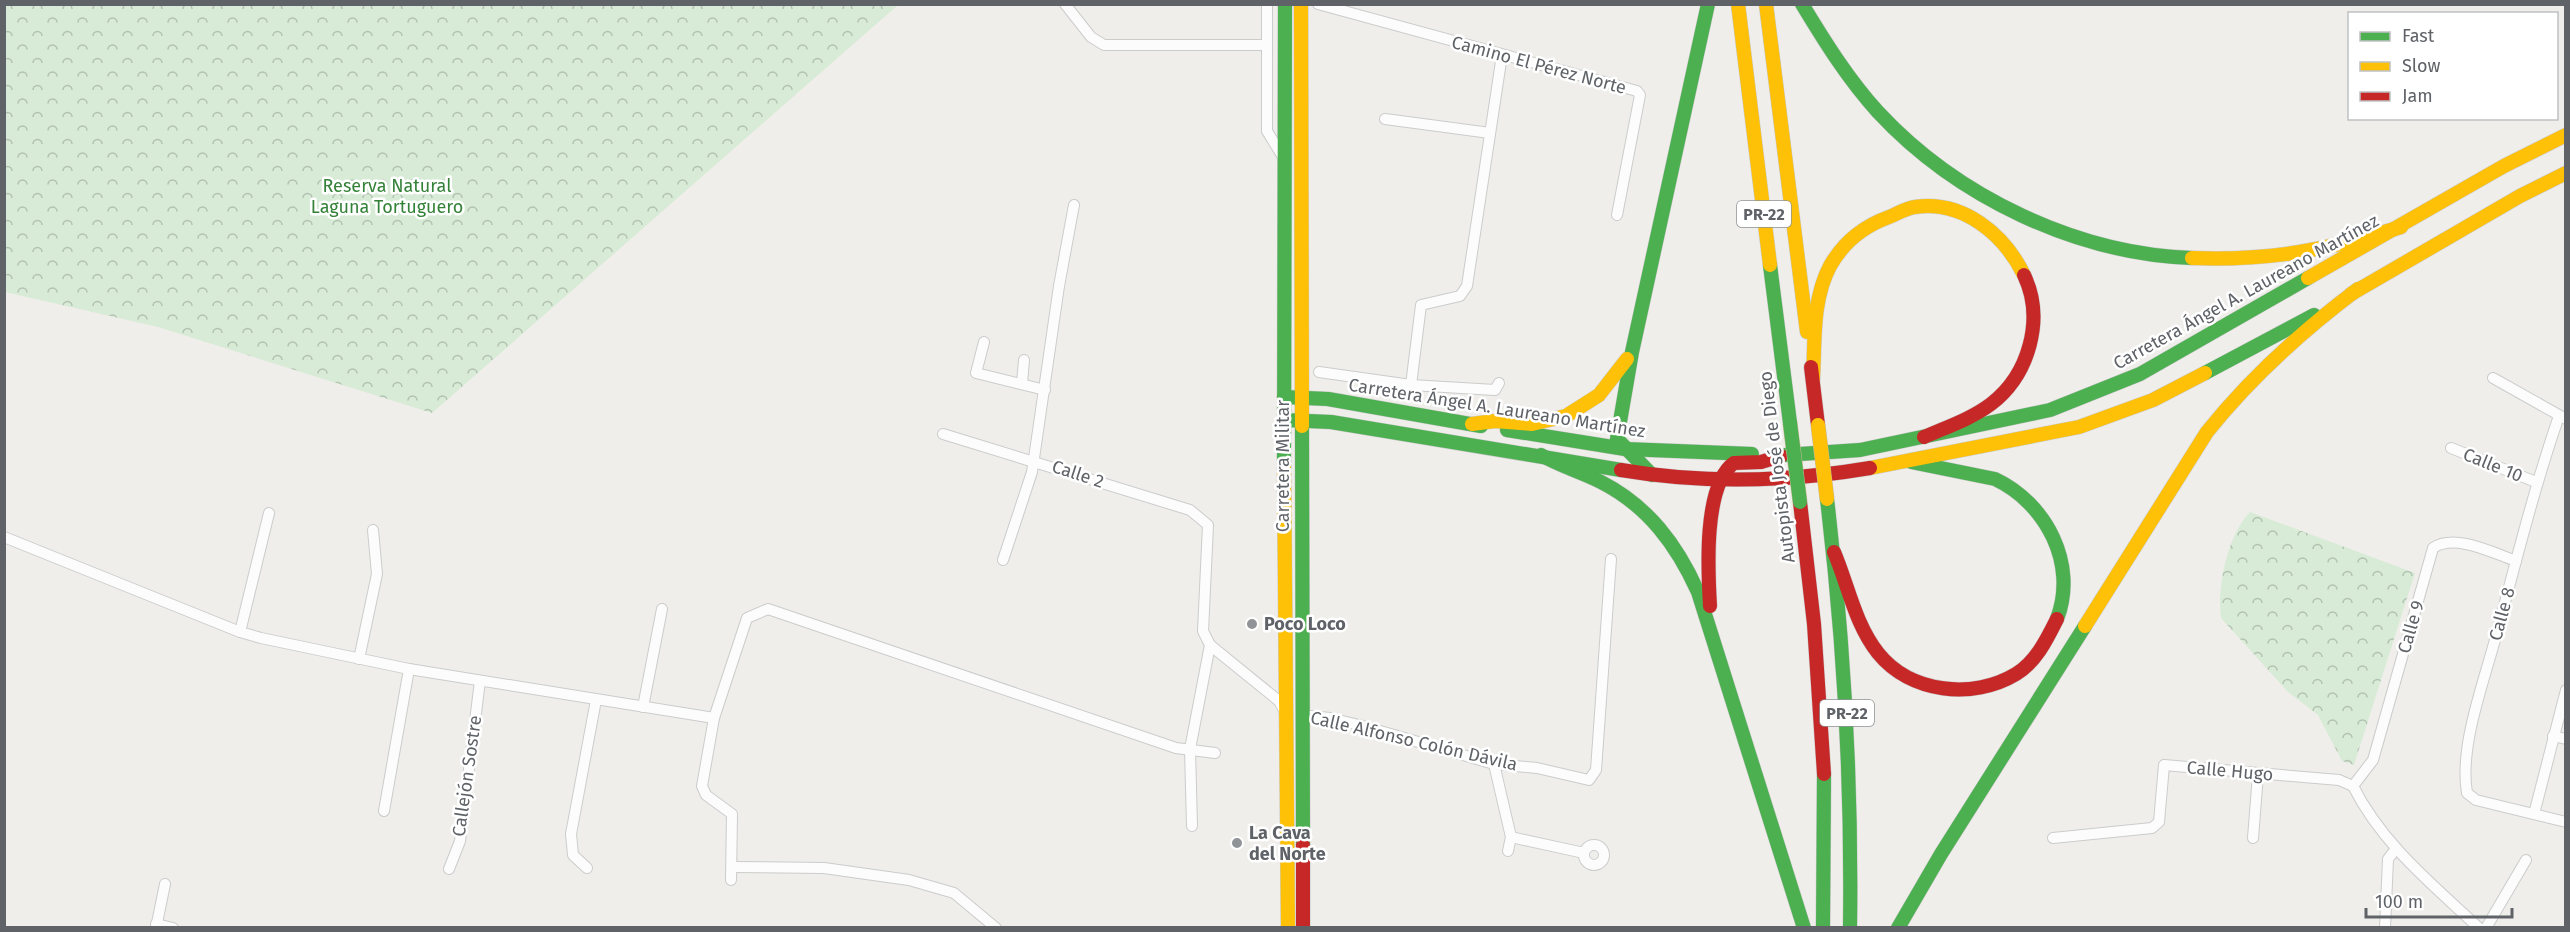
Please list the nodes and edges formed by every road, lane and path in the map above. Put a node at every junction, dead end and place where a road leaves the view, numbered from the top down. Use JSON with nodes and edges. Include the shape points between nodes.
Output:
{"nodes":[{"id":1,"x":1065,"y":4,"type":"edge"},
{"id":2,"x":1267,"y":4,"type":"edge"},
{"id":3,"x":1285,"y":4,"type":"edge"},
{"id":4,"x":1301,"y":4,"type":"edge"},
{"id":5,"x":1318,"y":4,"type":"edge"},
{"id":6,"x":1708,"y":4,"type":"edge"},
{"id":7,"x":1738,"y":4,"type":"edge"},
{"id":8,"x":1766,"y":4,"type":"edge"},
{"id":9,"x":1802,"y":4,"type":"edge"},
{"id":10,"x":1268,"y":45,"type":"junction"},
{"id":11,"x":1502,"y":55,"type":"junction"},
{"id":12,"x":1385,"y":119,"type":"dead end"},
{"id":13,"x":1490,"y":133,"type":"junction"},
{"id":14,"x":2565,"y":135,"type":"edge"},
{"id":15,"x":1283,"y":157,"type":"junction"},
{"id":16,"x":2565,"y":173,"type":"edge"},
{"id":17,"x":1074,"y":205,"type":"dead end"},
{"id":18,"x":1617,"y":215,"type":"dead end"},
{"id":19,"x":2401,"y":227,"type":"junction"},
{"id":20,"x":2358,"y":289,"type":"junction"},
{"id":21,"x":984,"y":342,"type":"dead end"},
{"id":22,"x":1632,"y":352,"type":"junction"},
{"id":23,"x":1024,"y":360,"type":"dead end"},
{"id":24,"x":1319,"y":372,"type":"dead end"},
{"id":25,"x":2493,"y":378,"type":"dead end"},
{"id":26,"x":1812,"y":379,"type":"junction"},
{"id":27,"x":1022,"y":383,"type":"junction"},
{"id":28,"x":1499,"y":383,"type":"dead end"},
{"id":29,"x":1411,"y":385,"type":"junction"},
{"id":30,"x":1045,"y":390,"type":"junction"},
{"id":31,"x":1284,"y":396,"type":"junction"},
{"id":32,"x":1301,"y":398,"type":"junction"},
{"id":33,"x":2562,"y":417,"type":"edge"},
{"id":34,"x":1285,"y":420,"type":"junction"},
{"id":35,"x":1300,"y":421,"type":"junction"},
{"id":36,"x":1472,"y":424,"type":"junction"},
{"id":37,"x":943,"y":434,"type":"dead end"},
{"id":38,"x":1924,"y":437,"type":"junction"},
{"id":39,"x":2451,"y":448,"type":"dead end"},
{"id":40,"x":1625,"y":449,"type":"junction"},
{"id":41,"x":1541,"y":455,"type":"junction"},
{"id":42,"x":1781,"y":456,"type":"junction"},
{"id":43,"x":1034,"y":460,"type":"junction"},
{"id":44,"x":1911,"y":462,"type":"junction"},
{"id":45,"x":1652,"y":475,"type":"junction"},
{"id":46,"x":1722,"y":478,"type":"junction"},
{"id":47,"x":2536,"y":482,"type":"junction"},
{"id":48,"x":269,"y":513,"type":"dead end"},
{"id":49,"x":373,"y":530,"type":"dead end"},
{"id":50,"x":4,"y":537,"type":"edge"},
{"id":51,"x":1834,"y":552,"type":"junction"},
{"id":52,"x":1611,"y":559,"type":"dead end"},
{"id":53,"x":1003,"y":560,"type":"dead end"},
{"id":54,"x":2516,"y":561,"type":"junction"},
{"id":55,"x":662,"y":609,"type":"dead end"},
{"id":56,"x":240,"y":632,"type":"junction"},
{"id":57,"x":1711,"y":633,"type":"junction"},
{"id":58,"x":1210,"y":645,"type":"junction"},
{"id":59,"x":359,"y":659,"type":"junction"},
{"id":60,"x":409,"y":669,"type":"junction"},
{"id":61,"x":480,"y":681,"type":"junction"},
{"id":62,"x":2565,"y":690,"type":"edge"},
{"id":63,"x":597,"y":700,"type":"junction"},
{"id":64,"x":644,"y":707,"type":"junction"},
{"id":65,"x":1302,"y":715,"type":"junction"},
{"id":66,"x":714,"y":718,"type":"junction"},
{"id":67,"x":1288,"y":718,"type":"junction"},
{"id":68,"x":2553,"y":736,"type":"junction"},
{"id":69,"x":2565,"y":739,"type":"edge"},
{"id":70,"x":1190,"y":749,"type":"junction"},
{"id":71,"x":1215,"y":753,"type":"dead end"},
{"id":72,"x":1494,"y":764,"type":"junction"},
{"id":73,"x":2258,"y":774,"type":"junction"},
{"id":74,"x":2353,"y":786,"type":"junction"},
{"id":75,"x":384,"y":811,"type":"dead end"},
{"id":76,"x":2534,"y":813,"type":"junction"},
{"id":77,"x":2565,"y":822,"type":"edge"},
{"id":78,"x":1192,"y":826,"type":"dead end"},
{"id":79,"x":1511,"y":837,"type":"junction"},
{"id":80,"x":2053,"y":838,"type":"dead end"},
{"id":81,"x":2253,"y":838,"type":"dead end"},
{"id":82,"x":2395,"y":850,"type":"junction"},
{"id":83,"x":1508,"y":851,"type":"dead end"},
{"id":84,"x":1584,"y":853,"type":"dead end"},
{"id":85,"x":2526,"y":860,"type":"dead end"},
{"id":86,"x":732,"y":867,"type":"junction"},
{"id":87,"x":587,"y":868,"type":"dead end"},
{"id":88,"x":449,"y":869,"type":"dead end"},
{"id":89,"x":731,"y":880,"type":"dead end"},
{"id":90,"x":165,"y":884,"type":"dead end"},
{"id":91,"x":156,"y":926,"type":"edge"},
{"id":92,"x":173,"y":927,"type":"edge"},
{"id":93,"x":996,"y":927,"type":"edge"},
{"id":94,"x":1288,"y":927,"type":"edge"},
{"id":95,"x":1303,"y":927,"type":"edge"},
{"id":96,"x":1804,"y":927,"type":"edge"},
{"id":97,"x":1823,"y":927,"type":"edge"},
{"id":98,"x":1850,"y":927,"type":"edge"},
{"id":99,"x":1898,"y":927,"type":"edge"},
{"id":100,"x":2385,"y":927,"type":"edge"},
{"id":101,"x":2479,"y":927,"type":"edge"},
{"id":102,"x":2486,"y":927,"type":"edge"}],
"edges":[{"from":1,"to":10,"type":"street","via":[[1091,37],[1104,45]]},
{"from":2,"to":10,"type":"street"},
{"from":3,"to":15,"type":"main road","name":"Carretera Militar"},
{"from":4,"to":32,"type":"main road","name":"Carretera Militar"},
{"from":5,"to":11,"type":"street","name":"Camino El Pérez Norte"},
{"from":6,"to":22,"type":"main road"},
{"from":7,"to":97,"type":"main road","name":"Autopista José de Diego","number":"PR-22","bridge":true,"via":[[1814,624],[1824,772]]},
{"from":8,"to":26,"type":"main road","number":"PR-22"},
{"from":9,"to":19,"type":"main road","via":[[1858,90],[1904,137],[1983,195],[2048,228],[2132,252],[2235,261],[2320,250]]},
{"from":10,"to":15,"type":"street","via":[[1267,131]]},
{"from":11,"to":13,"type":"street"},
{"from":11,"to":18,"type":"street","name":"Camino El Pérez Norte","via":[[1637,91],[1640,95]]},
{"from":12,"to":13,"type":"street"},
{"from":13,"to":29,"type":"street","via":[[1467,286],[1460,296],[1421,305]]},
{"from":14,"to":19,"type":"main road","name":"Carretera Ángel A. Laureano Martínez"},
{"from":15,"to":31,"type":"main road","name":"Carretera Militar"},
{"from":16,"to":20,"type":"main road"},
{"from":17,"to":30,"type":"street"},
{"from":19,"to":38,"type":"main road","name":"Carretera Ángel A. Laureano Martínez","via":[[2140,374],[2050,410]]},
{"from":20,"to":44,"type":"main road","via":[[2280,334],[2142,404],[2079,427]]},
{"from":20,"to":99,"type":"main road","via":[[2282,350],[2235,397],[2208,432]]},
{"from":21,"to":27,"type":"street","via":[[976,373]]},
{"from":22,"to":36,"type":"main road","via":[[1610,385],[1566,417],[1532,424]]},
{"from":22,"to":40,"type":"main road","via":[[1617,439]]},
{"from":23,"to":27,"type":"street"},
{"from":24,"to":29,"type":"street"},
{"from":25,"to":33,"type":"street"},
{"from":26,"to":38,"type":"main road","via":[[1821,289],[1828,270],[1850,240],[1878,220],[1910,210],[1940,209],[1973,218],[2001,237],[2021,263],[2036,309],[2033,341],[2020,371],[1994,402]]},
{"from":26,"to":51,"type":"main road","number":"PR-22","bridge":true},
{"from":27,"to":30,"type":"street"},
{"from":28,"to":29,"type":"street","via":[[1496,390]]},
{"from":30,"to":43,"type":"street"},
{"from":31,"to":32,"type":"main road","name":"Carretera Ángel A. Laureano Martínez"},
{"from":31,"to":34,"type":"main road","name":"Carretera Militar"},
{"from":32,"to":35,"type":"main road","name":"Carretera Militar"},
{"from":32,"to":36,"type":"main road","name":"Carretera Ángel A. Laureano Martínez","via":[[1328,399]]},
{"from":33,"to":47,"type":"street","name":"Calle 8"},
{"from":34,"to":35,"type":"main road"},
{"from":34,"to":67,"type":"main road","name":"Carretera Militar"},
{"from":35,"to":41,"type":"main road","via":[[1331,422]]},
{"from":35,"to":65,"type":"main road","name":"Carretera Militar"},
{"from":36,"to":40,"type":"main road","name":"Carretera Ángel A. Laureano Martínez"},
{"from":37,"to":43,"type":"street","name":"Calle 2"},
{"from":38,"to":42,"type":"main road","name":"Carretera Ángel A. Laureano Martínez","via":[[1860,450]]},
{"from":39,"to":47,"type":"street","name":"Calle 10"},
{"from":40,"to":42,"type":"main road","name":"Carretera Ángel A. Laureano Martínez"},
{"from":40,"to":45,"type":"main road"},
{"from":41,"to":45,"type":"main road"},
{"from":41,"to":57,"type":"main road","via":[[1612,488],[1660,527],[1688,567]]},
{"from":42,"to":46,"type":"main road","via":[[1731,465]]},
{"from":43,"to":53,"type":"street"},
{"from":43,"to":58,"type":"street","name":"Calle 2","via":[[1190,510],[1208,525],[1203,631]]},
{"from":44,"to":46,"type":"main road","via":[[1809,478]]},
{"from":44,"to":51,"type":"main road","via":[[1986,475],[2020,493],[2043,516],[2059,544],[2065,582],[2058,622],[2044,647],[2025,666],[1990,685],[1948,690],[1911,680],[1888,664],[1857,620],[1845,574]]},
{"from":45,"to":46,"type":"main road"},
{"from":46,"to":57,"type":"main road","via":[[1708,545]]},
{"from":47,"to":54,"type":"street","name":"Calle 8"},
{"from":48,"to":56,"type":"street"},
{"from":49,"to":59,"type":"street","via":[[377,574]]},
{"from":50,"to":56,"type":"street"},
{"from":51,"to":98,"type":"main road","number":"PR-22","via":[[1850,774]]},
{"from":52,"to":72,"type":"street","name":"Calle Alfonso Colón Dávila","via":[[1593,777],[1589,780],[1537,768]]},
{"from":54,"to":74,"type":"street","name":"Calle 9","via":[[2456,542],[2442,542],[2433,548],[2373,760]]},
{"from":54,"to":76,"type":"street","name":"Calle 8","via":[[2474,720],[2464,777],[2467,793],[2476,800]]},
{"from":55,"to":64,"type":"street"},
{"from":56,"to":59,"type":"street"},
{"from":57,"to":96,"type":"main road"},
{"from":58,"to":67,"type":"street","via":[[1279,701]]},
{"from":58,"to":70,"type":"street"},
{"from":59,"to":60,"type":"street"},
{"from":60,"to":61,"type":"street"},
{"from":60,"to":75,"type":"street"},
{"from":61,"to":63,"type":"street"},
{"from":61,"to":88,"type":"street","name":"Callejón Sostre","via":[[460,841]]},
{"from":62,"to":68,"type":"street"},
{"from":63,"to":64,"type":"street"},
{"from":63,"to":87,"type":"street","via":[[571,834],[573,855]]},
{"from":64,"to":66,"type":"street"},
{"from":65,"to":72,"type":"street","name":"Calle Alfonso Colón Dávila","via":[[1363,726]]},
{"from":65,"to":95,"type":"main road","name":"Carretera Militar"},
{"from":66,"to":70,"type":"street","via":[[747,618],[768,609],[1176,748]]},
{"from":66,"to":86,"type":"street","via":[[702,786],[706,795],[732,814]]},
{"from":67,"to":94,"type":"main road","name":"Carretera Militar"},
{"from":68,"to":69,"type":"street"},
{"from":68,"to":76,"type":"street"},
{"from":70,"to":71,"type":"street"},
{"from":70,"to":78,"type":"street"},
{"from":72,"to":79,"type":"street"},
{"from":73,"to":74,"type":"street","name":"Calle Hugo","via":[[2339,780]]},
{"from":73,"to":80,"type":"street","name":"Calle Hugo","via":[[2164,765],[2158,822],[2152,828]]},
{"from":73,"to":81,"type":"street"},
{"from":74,"to":82,"type":"street"},
{"from":76,"to":77,"type":"street"},
{"from":79,"to":83,"type":"street"},
{"from":79,"to":84,"type":"street"},
{"from":82,"to":100,"type":"street","via":[[2388,859]]},
{"from":82,"to":101,"type":"street"},
{"from":85,"to":102,"type":"street"},
{"from":86,"to":89,"type":"street"},
{"from":86,"to":93,"type":"street","via":[[824,868],[909,880],[954,893]]},
{"from":90,"to":91,"type":"street"},
{"from":91,"to":92,"type":"street"}]}
